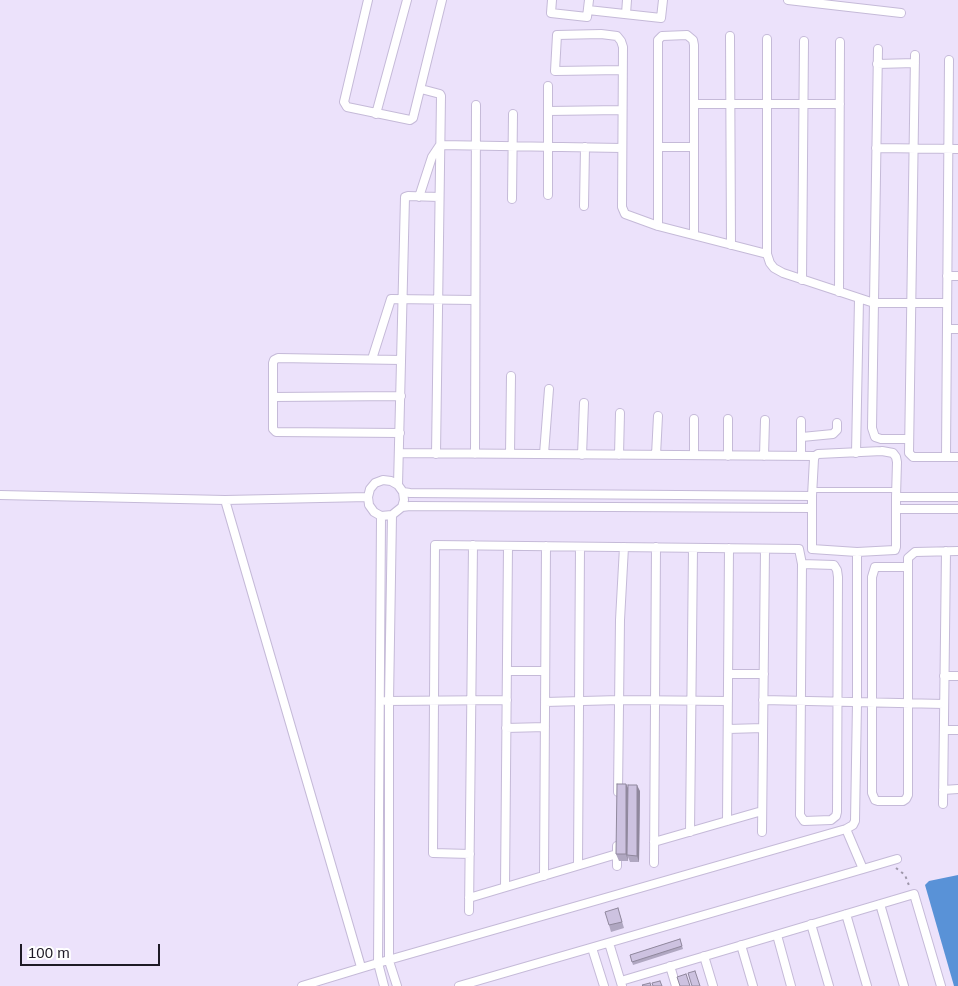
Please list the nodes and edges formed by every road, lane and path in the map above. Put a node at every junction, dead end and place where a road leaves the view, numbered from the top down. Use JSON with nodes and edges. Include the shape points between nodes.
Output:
{"nodes":[{"id":1,"x":368,"y":0,"type":"edge"},
{"id":2,"x":407,"y":0,"type":"edge"},
{"id":3,"x":442,"y":0,"type":"edge"},
{"id":4,"x":552,"y":0,"type":"edge"},
{"id":5,"x":589,"y":0,"type":"edge"},
{"id":6,"x":627,"y":0,"type":"edge"},
{"id":7,"x":662,"y":0,"type":"edge"},
{"id":8,"x":788,"y":0,"type":"edge"},
{"id":9,"x":804,"y":1,"type":"edge"},
{"id":10,"x":588,"y":10,"type":"junction"},
{"id":11,"x":901,"y":13,"type":"dead end"},
{"id":12,"x":626,"y":14,"type":"junction"},
{"id":13,"x":730,"y":36,"type":"dead end"},
{"id":14,"x":767,"y":39,"type":"dead end"},
{"id":15,"x":804,"y":41,"type":"dead end"},
{"id":16,"x":840,"y":42,"type":"dead end"},
{"id":17,"x":878,"y":49,"type":"dead end"},
{"id":18,"x":949,"y":60,"type":"dead end"},
{"id":19,"x":877,"y":64,"type":"junction"},
{"id":20,"x":622,"y":70,"type":"junction"},
{"id":21,"x":949,"y":74,"type":"junction"},
{"id":22,"x":958,"y":74,"type":"edge"},
{"id":23,"x":548,"y":86,"type":"dead end"},
{"id":24,"x":421,"y":89,"type":"junction"},
{"id":25,"x":694,"y":104,"type":"junction"},
{"id":26,"x":730,"y":104,"type":"junction"},
{"id":27,"x":767,"y":104,"type":"junction"},
{"id":28,"x":804,"y":104,"type":"junction"},
{"id":29,"x":840,"y":104,"type":"junction"},
{"id":30,"x":476,"y":105,"type":"dead end"},
{"id":31,"x":622,"y":110,"type":"junction"},
{"id":32,"x":548,"y":111,"type":"junction"},
{"id":33,"x":376,"y":114,"type":"junction"},
{"id":34,"x":513,"y":114,"type":"dead end"},
{"id":35,"x":440,"y":145,"type":"junction"},
{"id":36,"x":476,"y":145,"type":"junction"},
{"id":37,"x":513,"y":146,"type":"junction"},
{"id":38,"x":548,"y":147,"type":"junction"},
{"id":39,"x":585,"y":147,"type":"junction"},
{"id":40,"x":658,"y":147,"type":"junction"},
{"id":41,"x":622,"y":148,"type":"junction"},
{"id":42,"x":694,"y":148,"type":"junction"},
{"id":43,"x":876,"y":148,"type":"junction"},
{"id":44,"x":913,"y":148,"type":"junction"},
{"id":45,"x":948,"y":149,"type":"junction"},
{"id":46,"x":958,"y":149,"type":"edge"},
{"id":47,"x":548,"y":195,"type":"dead end"},
{"id":48,"x":418,"y":197,"type":"junction"},
{"id":49,"x":439,"y":197,"type":"junction"},
{"id":50,"x":512,"y":199,"type":"dead end"},
{"id":51,"x":584,"y":206,"type":"dead end"},
{"id":52,"x":658,"y":226,"type":"junction"},
{"id":53,"x":694,"y":235,"type":"junction"},
{"id":54,"x":731,"y":245,"type":"junction"},
{"id":55,"x":766,"y":254,"type":"junction"},
{"id":56,"x":947,"y":276,"type":"junction"},
{"id":57,"x":958,"y":276,"type":"edge"},
{"id":58,"x":802,"y":280,"type":"junction"},
{"id":59,"x":839,"y":292,"type":"junction"},
{"id":60,"x":403,"y":298,"type":"junction"},
{"id":61,"x":859,"y":298,"type":"junction"},
{"id":62,"x":438,"y":299,"type":"junction"},
{"id":63,"x":475,"y":300,"type":"junction"},
{"id":64,"x":874,"y":303,"type":"junction"},
{"id":65,"x":911,"y":303,"type":"junction"},
{"id":66,"x":947,"y":303,"type":"junction"},
{"id":67,"x":947,"y":329,"type":"junction"},
{"id":68,"x":958,"y":329,"type":"edge"},
{"id":69,"x":372,"y":359,"type":"junction"},
{"id":70,"x":401,"y":360,"type":"junction"},
{"id":71,"x":511,"y":376,"type":"dead end"},
{"id":72,"x":549,"y":389,"type":"dead end"},
{"id":73,"x":401,"y":396,"type":"junction"},
{"id":74,"x":273,"y":397,"type":"junction"},
{"id":75,"x":584,"y":403,"type":"dead end"},
{"id":76,"x":620,"y":413,"type":"dead end"},
{"id":77,"x":658,"y":416,"type":"dead end"},
{"id":78,"x":728,"y":419,"type":"dead end"},
{"id":79,"x":694,"y":420,"type":"dead end"},
{"id":80,"x":765,"y":420,"type":"dead end"},
{"id":81,"x":801,"y":420,"type":"dead end"},
{"id":82,"x":837,"y":423,"type":"dead end"},
{"id":83,"x":400,"y":433,"type":"junction"},
{"id":84,"x":802,"y":437,"type":"junction"},
{"id":85,"x":909,"y":439,"type":"junction"},
{"id":86,"x":399,"y":453,"type":"junction"},
{"id":87,"x":856,"y":453,"type":"junction"},
{"id":88,"x":436,"y":454,"type":"junction"},
{"id":89,"x":475,"y":454,"type":"junction"},
{"id":90,"x":510,"y":454,"type":"junction"},
{"id":91,"x":544,"y":454,"type":"junction"},
{"id":92,"x":582,"y":455,"type":"junction"},
{"id":93,"x":618,"y":455,"type":"junction"},
{"id":94,"x":656,"y":455,"type":"junction"},
{"id":95,"x":694,"y":455,"type":"junction"},
{"id":96,"x":728,"y":456,"type":"junction"},
{"id":97,"x":764,"y":456,"type":"junction"},
{"id":98,"x":801,"y":456,"type":"junction"},
{"id":99,"x":815,"y":456,"type":"junction"},
{"id":100,"x":946,"y":456,"type":"junction"},
{"id":101,"x":958,"y":456,"type":"edge"},
{"id":102,"x":401,"y":488,"type":"junction"},
{"id":103,"x":812,"y":493,"type":"junction"},
{"id":104,"x":896,"y":493,"type":"junction"},
{"id":105,"x":0,"y":495,"type":"edge"},
{"id":106,"x":958,"y":497,"type":"edge"},
{"id":107,"x":368,"y":498,"type":"junction"},
{"id":108,"x":225,"y":500,"type":"junction"},
{"id":109,"x":402,"y":507,"type":"junction"},
{"id":110,"x":812,"y":508,"type":"junction"},
{"id":111,"x":896,"y":509,"type":"junction"},
{"id":112,"x":958,"y":509,"type":"edge"},
{"id":113,"x":380,"y":516,"type":"junction"},
{"id":114,"x":392,"y":516,"type":"junction"},
{"id":115,"x":472,"y":546,"type":"junction"},
{"id":116,"x":508,"y":546,"type":"junction"},
{"id":117,"x":546,"y":546,"type":"junction"},
{"id":118,"x":580,"y":546,"type":"junction"},
{"id":119,"x":624,"y":547,"type":"junction"},
{"id":120,"x":656,"y":547,"type":"junction"},
{"id":121,"x":693,"y":548,"type":"junction"},
{"id":122,"x":729,"y":548,"type":"junction"},
{"id":123,"x":765,"y":549,"type":"junction"},
{"id":124,"x":946,"y":551,"type":"junction"},
{"id":125,"x":958,"y":551,"type":"edge"},
{"id":126,"x":858,"y":552,"type":"junction"},
{"id":127,"x":802,"y":564,"type":"junction"},
{"id":128,"x":908,"y":567,"type":"junction"},
{"id":129,"x":507,"y":671,"type":"junction"},
{"id":130,"x":545,"y":671,"type":"junction"},
{"id":131,"x":728,"y":674,"type":"junction"},
{"id":132,"x":764,"y":674,"type":"junction"},
{"id":133,"x":944,"y":676,"type":"junction"},
{"id":134,"x":958,"y":676,"type":"edge"},
{"id":135,"x":434,"y":700,"type":"junction"},
{"id":136,"x":471,"y":700,"type":"junction"},
{"id":137,"x":506,"y":700,"type":"junction"},
{"id":138,"x":620,"y":700,"type":"junction"},
{"id":139,"x":655,"y":700,"type":"junction"},
{"id":140,"x":763,"y":700,"type":"junction"},
{"id":141,"x":379,"y":701,"type":"junction"},
{"id":142,"x":389,"y":701,"type":"junction"},
{"id":143,"x":579,"y":701,"type":"junction"},
{"id":144,"x":691,"y":701,"type":"junction"},
{"id":145,"x":728,"y":701,"type":"junction"},
{"id":146,"x":800,"y":701,"type":"junction"},
{"id":147,"x":545,"y":702,"type":"junction"},
{"id":148,"x":837,"y":702,"type":"junction"},
{"id":149,"x":872,"y":702,"type":"junction"},
{"id":150,"x":857,"y":703,"type":"junction"},
{"id":151,"x":908,"y":703,"type":"junction"},
{"id":152,"x":944,"y":704,"type":"junction"},
{"id":153,"x":545,"y":727,"type":"junction"},
{"id":154,"x":506,"y":728,"type":"junction"},
{"id":155,"x":763,"y":728,"type":"junction"},
{"id":156,"x":728,"y":729,"type":"junction"},
{"id":157,"x":944,"y":730,"type":"junction"},
{"id":158,"x":958,"y":730,"type":"edge"},
{"id":159,"x":958,"y":789,"type":"edge"},
{"id":160,"x":943,"y":790,"type":"junction"},
{"id":161,"x":618,"y":796,"type":"edge"},
{"id":162,"x":943,"y":804,"type":"dead end"},
{"id":163,"x":762,"y":811,"type":"junction"},
{"id":164,"x":727,"y":821,"type":"junction"},
{"id":165,"x":846,"y":829,"type":"junction"},
{"id":166,"x":690,"y":832,"type":"junction"},
{"id":167,"x":762,"y":832,"type":"dead end"},
{"id":168,"x":617,"y":834,"type":"edge"},
{"id":169,"x":654,"y":842,"type":"junction"},
{"id":170,"x":470,"y":854,"type":"junction"},
{"id":171,"x":617,"y":854,"type":"junction"},
{"id":172,"x":897,"y":858,"type":"dead end"},
{"id":173,"x":888,"y":861,"type":"junction"},
{"id":174,"x":654,"y":863,"type":"dead end"},
{"id":175,"x":578,"y":865,"type":"junction"},
{"id":176,"x":617,"y":866,"type":"dead end"},
{"id":177,"x":863,"y":869,"type":"junction"},
{"id":178,"x":544,"y":876,"type":"junction"},
{"id":179,"x":505,"y":887,"type":"junction"},
{"id":180,"x":904,"y":896,"type":"junction"},
{"id":181,"x":469,"y":898,"type":"junction"},
{"id":182,"x":880,"y":904,"type":"junction"},
{"id":183,"x":469,"y":911,"type":"dead end"},
{"id":184,"x":846,"y":914,"type":"junction"},
{"id":185,"x":810,"y":924,"type":"junction"},
{"id":186,"x":777,"y":935,"type":"junction"},
{"id":187,"x":609,"y":943,"type":"junction"},
{"id":188,"x":741,"y":945,"type":"junction"},
{"id":189,"x":592,"y":948,"type":"junction"},
{"id":190,"x":704,"y":956,"type":"junction"},
{"id":191,"x":388,"y":961,"type":"junction"},
{"id":192,"x":378,"y":963,"type":"junction"},
{"id":193,"x":670,"y":966,"type":"junction"},
{"id":194,"x":361,"y":967,"type":"junction"},
{"id":195,"x":636,"y":976,"type":"junction"},
{"id":196,"x":622,"y":983,"type":"edge"},
{"id":197,"x":302,"y":986,"type":"edge"},
{"id":198,"x":384,"y":986,"type":"edge"},
{"id":199,"x":397,"y":986,"type":"edge"},
{"id":200,"x":459,"y":986,"type":"edge"},
{"id":201,"x":604,"y":986,"type":"edge"},
{"id":202,"x":638,"y":986,"type":"edge"},
{"id":203,"x":676,"y":986,"type":"edge"},
{"id":204,"x":713,"y":986,"type":"edge"},
{"id":205,"x":753,"y":986,"type":"edge"},
{"id":206,"x":792,"y":986,"type":"edge"},
{"id":207,"x":829,"y":986,"type":"edge"},
{"id":208,"x":867,"y":986,"type":"edge"},
{"id":209,"x":904,"y":986,"type":"edge"},
{"id":210,"x":941,"y":986,"type":"edge"}],
"edges":[{"from":1,"to":33,"type":"street","via":[[344,102],[347,107]]},
{"from":2,"to":33,"type":"street"},
{"from":3,"to":24,"type":"street"},
{"from":4,"to":10,"type":"street","via":[[551,13],[587,17]]},
{"from":5,"to":10,"type":"street"},
{"from":6,"to":12,"type":"street"},
{"from":7,"to":12,"type":"street","via":[[661,18]]},
{"from":8,"to":9,"type":"street"},
{"from":9,"to":11,"type":"street"},
{"from":10,"to":12,"type":"street"},
{"from":13,"to":26,"type":"street"},
{"from":14,"to":27,"type":"street"},
{"from":15,"to":28,"type":"street"},
{"from":16,"to":29,"type":"street"},
{"from":17,"to":19,"type":"street"},
{"from":18,"to":21,"type":"street"},
{"from":19,"to":43,"type":"street"},
{"from":19,"to":44,"type":"street","via":[[915,59]]},
{"from":20,"to":20,"type":"street","via":[[622,44],[617,36],[557,35],[555,71]]},
{"from":20,"to":31,"type":"street"},
{"from":21,"to":22,"type":"street"},
{"from":21,"to":45,"type":"street"},
{"from":23,"to":32,"type":"street"},
{"from":24,"to":33,"type":"street","via":[[412,120]]},
{"from":24,"to":35,"type":"street","via":[[441,96]]},
{"from":25,"to":26,"type":"street"},
{"from":25,"to":40,"type":"street","via":[[693,40],[679,34],[661,37],[658,46]]},
{"from":25,"to":42,"type":"street"},
{"from":26,"to":27,"type":"street"},
{"from":26,"to":54,"type":"street"},
{"from":27,"to":28,"type":"street"},
{"from":27,"to":55,"type":"street"},
{"from":28,"to":29,"type":"street"},
{"from":28,"to":58,"type":"street"},
{"from":29,"to":59,"type":"street"},
{"from":30,"to":36,"type":"street"},
{"from":31,"to":32,"type":"street"},
{"from":31,"to":41,"type":"street"},
{"from":32,"to":38,"type":"street"},
{"from":34,"to":37,"type":"street"},
{"from":35,"to":36,"type":"street"},
{"from":35,"to":48,"type":"street","via":[[432,157]]},
{"from":35,"to":49,"type":"street"},
{"from":36,"to":37,"type":"street"},
{"from":36,"to":63,"type":"street"},
{"from":37,"to":38,"type":"street"},
{"from":37,"to":50,"type":"street"},
{"from":38,"to":39,"type":"street"},
{"from":38,"to":47,"type":"street"},
{"from":39,"to":41,"type":"street"},
{"from":39,"to":51,"type":"street"},
{"from":40,"to":42,"type":"street"},
{"from":40,"to":52,"type":"street"},
{"from":41,"to":52,"type":"street","via":[[624,212],[629,217]]},
{"from":42,"to":53,"type":"street"},
{"from":43,"to":44,"type":"street"},
{"from":43,"to":64,"type":"street"},
{"from":44,"to":45,"type":"street"},
{"from":44,"to":65,"type":"street"},
{"from":45,"to":46,"type":"street"},
{"from":45,"to":56,"type":"street"},
{"from":48,"to":49,"type":"street"},
{"from":48,"to":60,"type":"street","via":[[405,197]]},
{"from":49,"to":62,"type":"street"},
{"from":52,"to":53,"type":"street"},
{"from":53,"to":54,"type":"street"},
{"from":54,"to":55,"type":"street"},
{"from":55,"to":58,"type":"street","via":[[774,268]]},
{"from":56,"to":57,"type":"street"},
{"from":56,"to":66,"type":"street"},
{"from":58,"to":59,"type":"street"},
{"from":59,"to":61,"type":"street"},
{"from":60,"to":62,"type":"street"},
{"from":60,"to":69,"type":"street","via":[[392,298],[389,302]]},
{"from":60,"to":70,"type":"street"},
{"from":61,"to":64,"type":"street"},
{"from":61,"to":87,"type":"street"},
{"from":62,"to":63,"type":"street"},
{"from":62,"to":88,"type":"street"},
{"from":63,"to":89,"type":"street"},
{"from":64,"to":65,"type":"street"},
{"from":64,"to":85,"type":"street","via":[[873,434],[881,439]]},
{"from":65,"to":66,"type":"street"},
{"from":65,"to":85,"type":"street"},
{"from":66,"to":67,"type":"street"},
{"from":67,"to":68,"type":"street"},
{"from":67,"to":100,"type":"street"},
{"from":69,"to":70,"type":"street"},
{"from":69,"to":74,"type":"street","via":[[277,358],[273,364]]},
{"from":70,"to":73,"type":"street"},
{"from":71,"to":90,"type":"street"},
{"from":72,"to":91,"type":"street"},
{"from":73,"to":74,"type":"street"},
{"from":73,"to":83,"type":"street"},
{"from":74,"to":83,"type":"street","via":[[273,429],[276,432]]},
{"from":75,"to":92,"type":"street"},
{"from":76,"to":93,"type":"street"},
{"from":77,"to":94,"type":"street"},
{"from":78,"to":96,"type":"street"},
{"from":79,"to":95,"type":"street"},
{"from":80,"to":97,"type":"street"},
{"from":81,"to":84,"type":"street"},
{"from":82,"to":84,"type":"street","via":[[833,434]]},
{"from":83,"to":86,"type":"street"},
{"from":84,"to":98,"type":"street"},
{"from":85,"to":100,"type":"street","via":[[912,456]]},
{"from":86,"to":88,"type":"street"},
{"from":86,"to":102,"type":"street"},
{"from":87,"to":99,"type":"street"},
{"from":87,"to":104,"type":"street","via":[[882,451],[895,455]]},
{"from":88,"to":89,"type":"street"},
{"from":89,"to":90,"type":"street"},
{"from":90,"to":91,"type":"street"},
{"from":91,"to":92,"type":"street"},
{"from":92,"to":93,"type":"street"},
{"from":93,"to":94,"type":"street"},
{"from":94,"to":95,"type":"street"},
{"from":95,"to":96,"type":"street"},
{"from":96,"to":97,"type":"street"},
{"from":97,"to":98,"type":"street"},
{"from":98,"to":99,"type":"street"},
{"from":99,"to":103,"type":"street"},
{"from":100,"to":101,"type":"street"},
{"from":102,"to":103,"type":"street","via":[[420,493]]},
{"from":102,"to":107,"type":"street","via":[[383,480],[375,483]]},
{"from":102,"to":109,"type":"street"},
{"from":103,"to":104,"type":"lane"},
{"from":103,"to":110,"type":"street"},
{"from":104,"to":106,"type":"street"},
{"from":104,"to":111,"type":"street"},
{"from":105,"to":108,"type":"street"},
{"from":107,"to":108,"type":"street"},
{"from":107,"to":113,"type":"street","via":[[369,505]]},
{"from":108,"to":194,"type":"street"},
{"from":109,"to":110,"type":"street"},
{"from":109,"to":114,"type":"street"},
{"from":110,"to":126,"type":"street","via":[[812,549]]},
{"from":111,"to":112,"type":"street"},
{"from":111,"to":126,"type":"street","via":[[895,550]]},
{"from":113,"to":114,"type":"street"},
{"from":113,"to":141,"type":"street"},
{"from":114,"to":142,"type":"street"},
{"from":115,"to":116,"type":"street"},
{"from":115,"to":135,"type":"street","via":[[435,545]]},
{"from":115,"to":136,"type":"street"},
{"from":116,"to":117,"type":"street"},
{"from":116,"to":129,"type":"street"},
{"from":117,"to":118,"type":"street"},
{"from":117,"to":130,"type":"street"},
{"from":118,"to":119,"type":"street"},
{"from":118,"to":143,"type":"street"},
{"from":119,"to":120,"type":"street"},
{"from":119,"to":138,"type":"street"},
{"from":120,"to":121,"type":"street"},
{"from":120,"to":139,"type":"street"},
{"from":121,"to":122,"type":"street"},
{"from":121,"to":144,"type":"street"},
{"from":122,"to":123,"type":"street"},
{"from":122,"to":131,"type":"street"},
{"from":123,"to":127,"type":"street","via":[[799,549]]},
{"from":123,"to":132,"type":"street"},
{"from":124,"to":125,"type":"street"},
{"from":124,"to":128,"type":"street","via":[[914,552],[909,556]]},
{"from":124,"to":133,"type":"street"},
{"from":126,"to":150,"type":"street"},
{"from":127,"to":146,"type":"street"},
{"from":127,"to":148,"type":"street","via":[[830,564],[837,570]]},
{"from":128,"to":149,"type":"street","via":[[879,566],[873,570]]},
{"from":128,"to":151,"type":"street"},
{"from":129,"to":130,"type":"street"},
{"from":129,"to":137,"type":"street"},
{"from":130,"to":147,"type":"street"},
{"from":131,"to":132,"type":"street"},
{"from":131,"to":145,"type":"street"},
{"from":132,"to":140,"type":"street"},
{"from":133,"to":134,"type":"street"},
{"from":133,"to":152,"type":"street"},
{"from":135,"to":136,"type":"street"},
{"from":135,"to":142,"type":"street"},
{"from":135,"to":170,"type":"street","via":[[433,853]]},
{"from":136,"to":137,"type":"street"},
{"from":136,"to":170,"type":"street"},
{"from":137,"to":154,"type":"street"},
{"from":138,"to":139,"type":"street"},
{"from":138,"to":143,"type":"street"},
{"from":138,"to":161,"type":"street"},
{"from":139,"to":144,"type":"street"},
{"from":139,"to":169,"type":"street"},
{"from":140,"to":146,"type":"street"},
{"from":140,"to":155,"type":"street"},
{"from":141,"to":142,"type":"street"},
{"from":141,"to":192,"type":"street"},
{"from":142,"to":191,"type":"street"},
{"from":143,"to":147,"type":"street"},
{"from":143,"to":175,"type":"street"},
{"from":144,"to":145,"type":"street"},
{"from":144,"to":166,"type":"street"},
{"from":145,"to":156,"type":"street"},
{"from":146,"to":148,"type":"street"},
{"from":146,"to":148,"type":"street","via":[[800,815],[804,821],[831,820],[836,814]]},
{"from":147,"to":153,"type":"street"},
{"from":148,"to":150,"type":"street"},
{"from":149,"to":150,"type":"street"},
{"from":149,"to":151,"type":"street"},
{"from":149,"to":151,"type":"street","via":[[872,793],[875,800],[889,802],[903,801],[908,795]]},
{"from":150,"to":165,"type":"street","via":[[855,821]]},
{"from":151,"to":152,"type":"street"},
{"from":152,"to":157,"type":"street"},
{"from":153,"to":154,"type":"street"},
{"from":153,"to":178,"type":"street"},
{"from":154,"to":179,"type":"street"},
{"from":155,"to":156,"type":"street"},
{"from":155,"to":163,"type":"street"},
{"from":156,"to":164,"type":"street"},
{"from":157,"to":158,"type":"street"},
{"from":157,"to":160,"type":"street"},
{"from":159,"to":160,"type":"street"},
{"from":160,"to":162,"type":"street"},
{"from":163,"to":164,"type":"street"},
{"from":163,"to":167,"type":"street"},
{"from":164,"to":166,"type":"street"},
{"from":165,"to":177,"type":"street"},
{"from":165,"to":191,"type":"street"},
{"from":166,"to":169,"type":"street"},
{"from":168,"to":171,"type":"street"},
{"from":169,"to":174,"type":"street"},
{"from":170,"to":181,"type":"street"},
{"from":171,"to":175,"type":"street"},
{"from":171,"to":176,"type":"street"},
{"from":172,"to":173,"type":"street"},
{"from":173,"to":177,"type":"street"},
{"from":173,"to":180,"type":"path","via":[[905,875],[910,888]]},
{"from":175,"to":178,"type":"street"},
{"from":177,"to":187,"type":"street"},
{"from":178,"to":179,"type":"street"},
{"from":179,"to":181,"type":"street"},
{"from":180,"to":182,"type":"street"},
{"from":180,"to":210,"type":"street","via":[[914,894]]},
{"from":181,"to":183,"type":"street"},
{"from":182,"to":184,"type":"street"},
{"from":182,"to":209,"type":"street"},
{"from":184,"to":185,"type":"street"},
{"from":184,"to":208,"type":"street"},
{"from":185,"to":186,"type":"street"},
{"from":185,"to":207,"type":"street"},
{"from":186,"to":188,"type":"street"},
{"from":186,"to":206,"type":"street"},
{"from":187,"to":189,"type":"street"},
{"from":187,"to":196,"type":"street"},
{"from":188,"to":190,"type":"street"},
{"from":188,"to":205,"type":"street"},
{"from":189,"to":200,"type":"street"},
{"from":189,"to":201,"type":"street"},
{"from":190,"to":193,"type":"street"},
{"from":190,"to":204,"type":"street"},
{"from":191,"to":192,"type":"street"},
{"from":191,"to":199,"type":"street"},
{"from":192,"to":194,"type":"street"},
{"from":192,"to":198,"type":"street"},
{"from":193,"to":195,"type":"street"},
{"from":193,"to":203,"type":"street"},
{"from":194,"to":197,"type":"street"},
{"from":195,"to":196,"type":"street"},
{"from":195,"to":202,"type":"street"}]}
